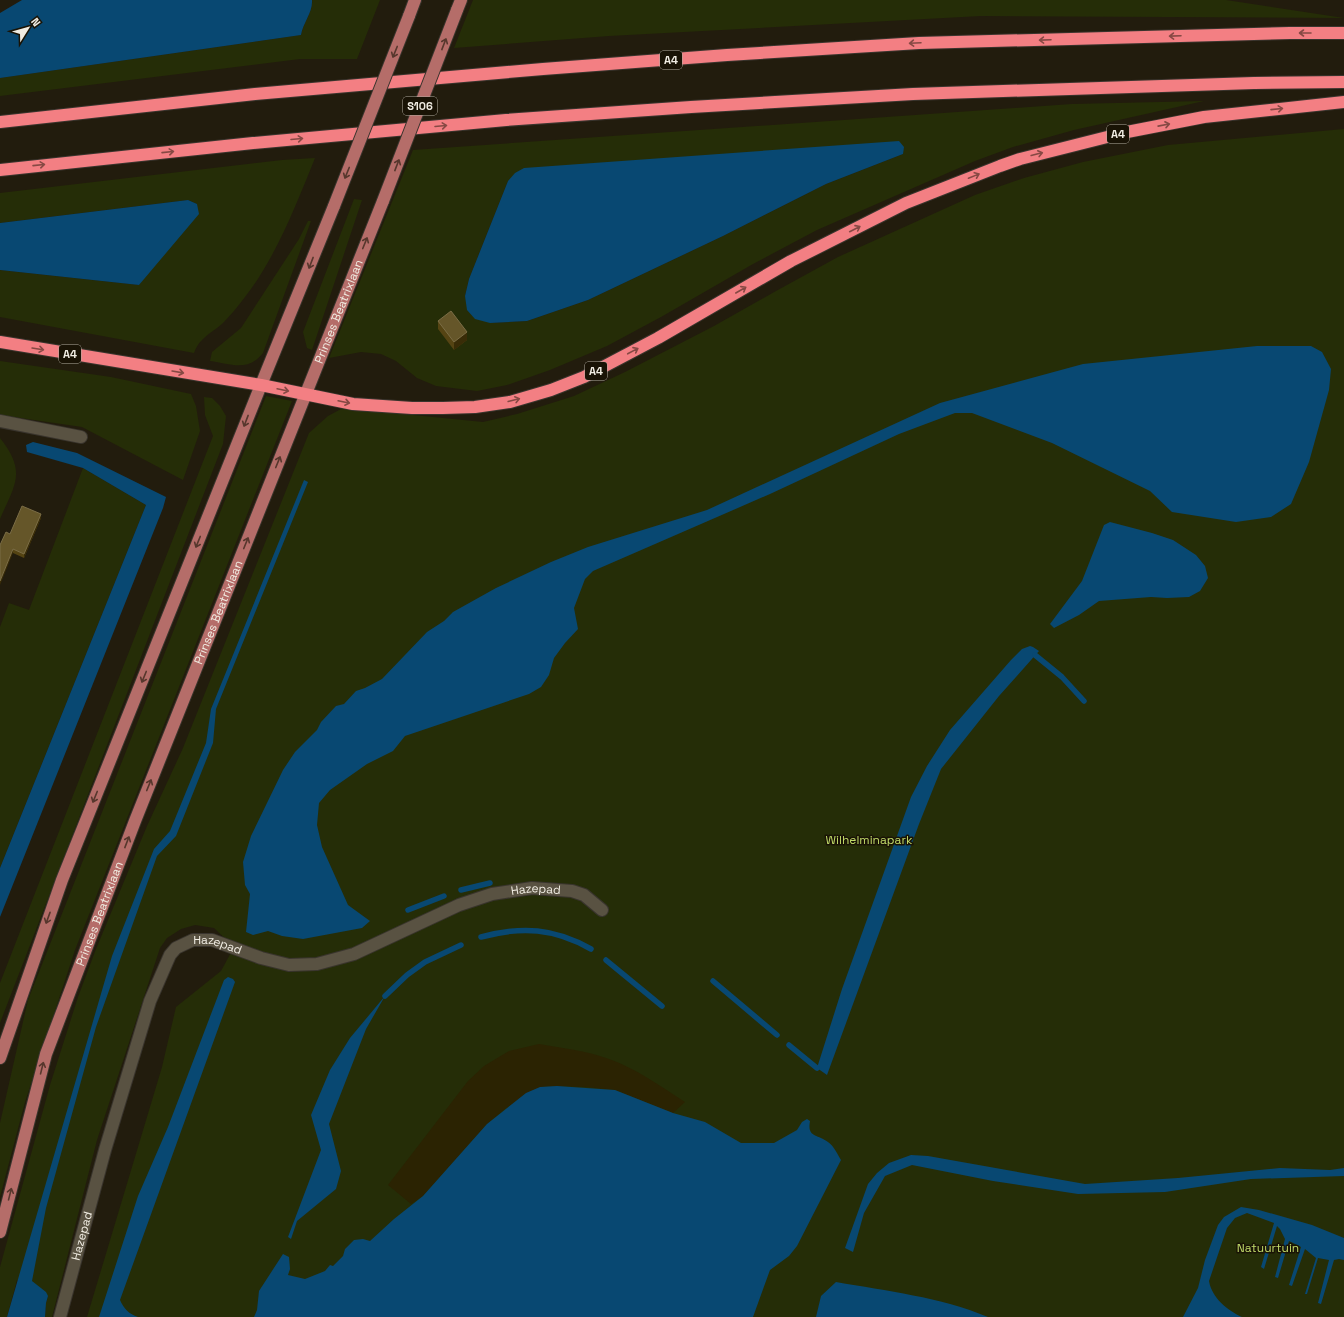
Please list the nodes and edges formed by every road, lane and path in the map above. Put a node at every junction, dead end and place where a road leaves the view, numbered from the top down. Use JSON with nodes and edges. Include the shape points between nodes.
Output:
{"nodes":[{"id":1,"x":415,"y":0,"type":"edge"},
{"id":2,"x":459,"y":5,"type":"edge"},
{"id":3,"x":1344,"y":33,"type":"edge"},
{"id":4,"x":1344,"y":82,"type":"edge"},
{"id":5,"x":1344,"y":102,"type":"edge"},
{"id":6,"x":0,"y":122,"type":"edge"},
{"id":7,"x":0,"y":170,"type":"edge"},
{"id":8,"x":0,"y":342,"type":"edge"},
{"id":9,"x":261,"y":385,"type":"junction"},
{"id":10,"x":306,"y":394,"type":"junction"},
{"id":11,"x":0,"y":421,"type":"edge"},
{"id":12,"x":81,"y":437,"type":"dead end"},
{"id":13,"x":602,"y":910,"type":"dead end"},
{"id":14,"x":0,"y":1058,"type":"edge"},
{"id":15,"x":0,"y":1232,"type":"edge"},
{"id":16,"x":60,"y":1317,"type":"edge"}],
"edges":[{"from":1,"to":9,"type":"main road","one_way":true,"bridge":true},
{"from":10,"to":2,"type":"main road","name":"Prinses Beatrixlaan","number":"S106","one_way":true,"bridge":true},
{"from":3,"to":6,"type":"highway","number":"A4","one_way":true,"via":[[919,43],[727,55],[256,94]]},
{"from":7,"to":4,"type":"highway","one_way":true,"via":[[269,141],[691,106],[913,94]]},
{"from":10,"to":5,"type":"highway","number":"A4","one_way":true,"via":[[353,404],[412,408],[475,407],[510,402],[584,377],[806,254],[906,204],[1020,159],[1127,132],[1197,118]]},
{"from":8,"to":9,"type":"highway","number":"A4","one_way":true},
{"from":9,"to":10,"type":"highway","number":"A4","one_way":true},
{"from":9,"to":14,"type":"main road","one_way":true,"via":[[62,880]]},
{"from":15,"to":10,"type":"main road","name":"Prinses Beatrixlaan","one_way":true,"via":[[46,1054],[135,821]]},
{"from":11,"to":12,"type":"street"},
{"from":13,"to":16,"type":"street","name":"Hazepad","via":[[584,895],[572,891],[532,888],[492,894],[458,905],[354,954],[317,964],[289,965],[212,940],[193,940],[176,948],[170,955],[150,1001],[105,1150]]}]}
